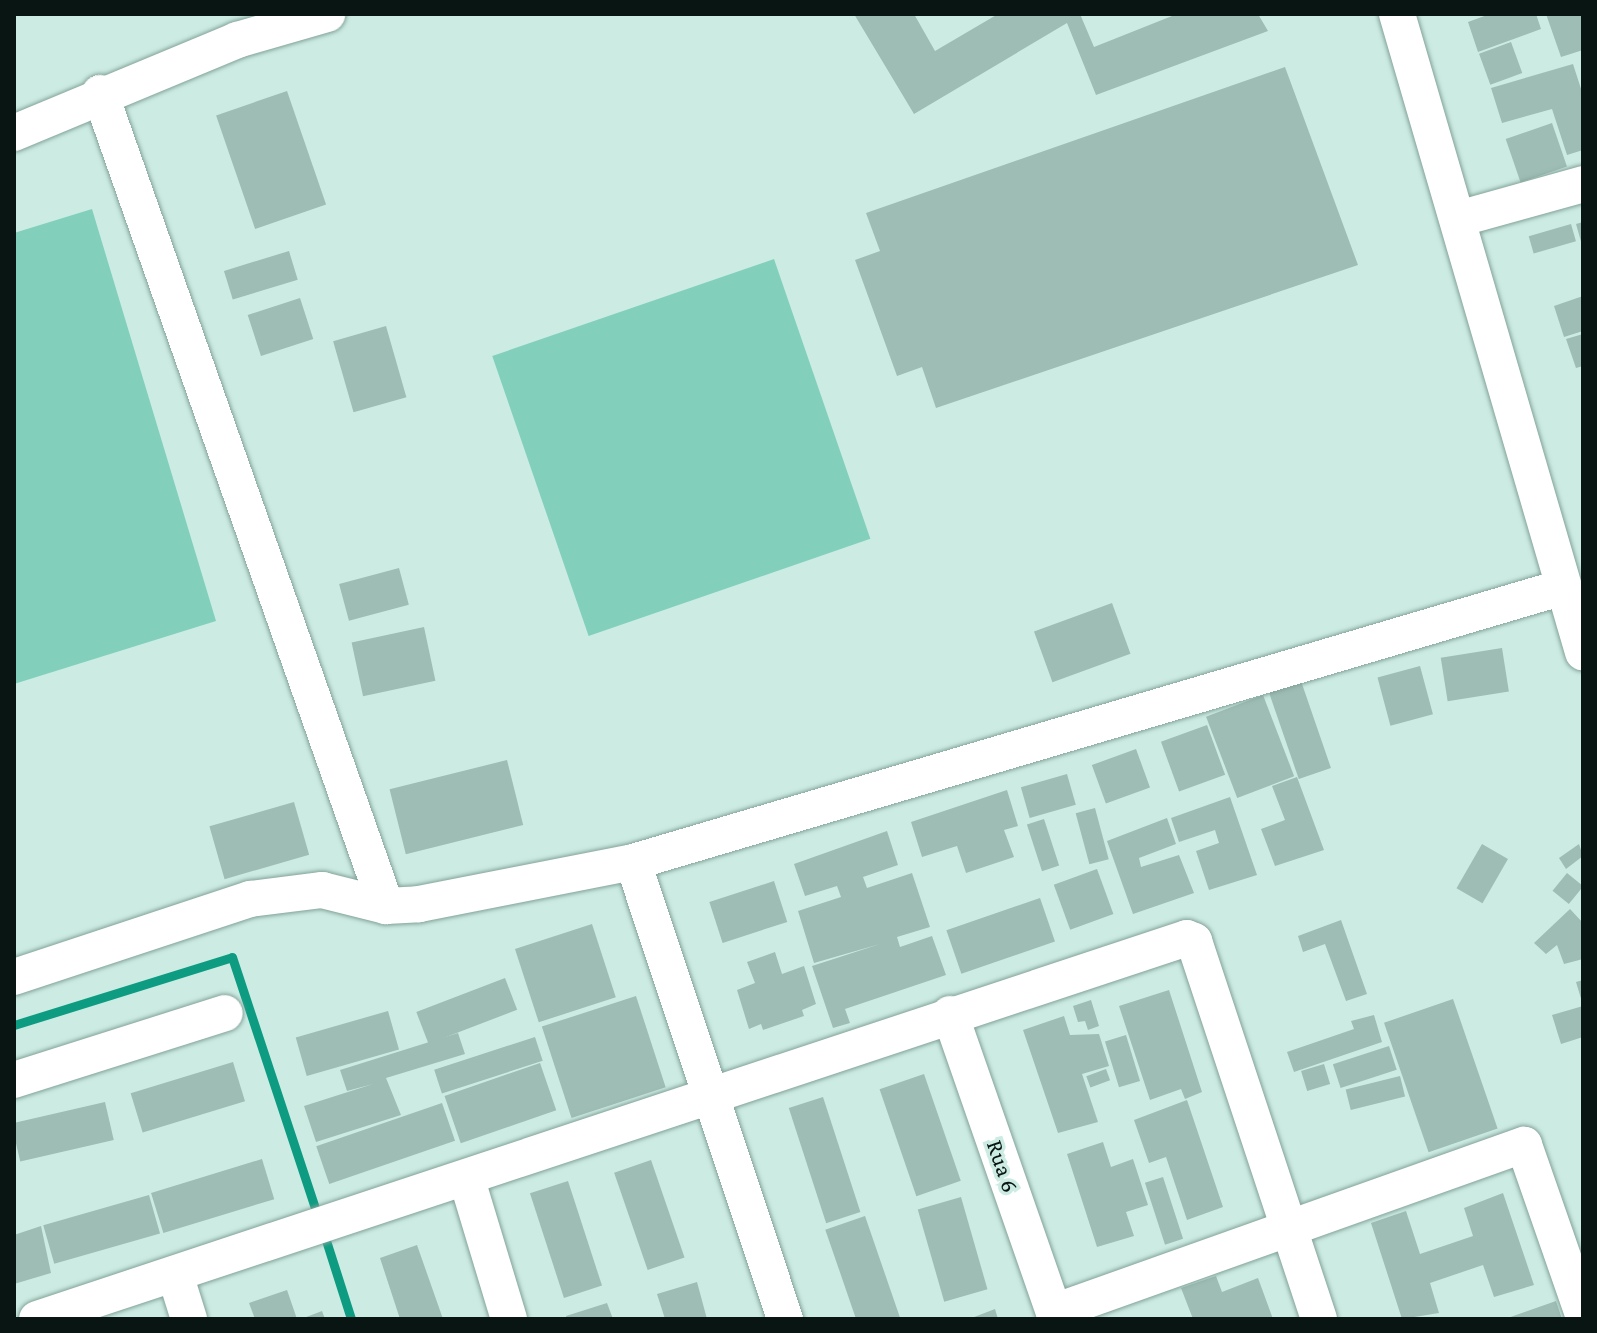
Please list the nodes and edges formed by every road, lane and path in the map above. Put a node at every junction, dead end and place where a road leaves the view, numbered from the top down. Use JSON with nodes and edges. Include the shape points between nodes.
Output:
{"nodes":[{"id":1,"x":327,"y":14,"type":"edge"},
{"id":2,"x":1397,"y":14,"type":"edge"},
{"id":3,"x":232,"y":27,"type":"edge"},
{"id":4,"x":100,"y":93,"type":"junction"},
{"id":5,"x":16,"y":125,"type":"edge"},
{"id":6,"x":1583,"y":184,"type":"edge"},
{"id":7,"x":1458,"y":219,"type":"junction"},
{"id":8,"x":1563,"y":587,"type":"junction"},
{"id":9,"x":1583,"y":652,"type":"edge"},
{"id":10,"x":633,"y":862,"type":"junction"},
{"id":11,"x":386,"y":906,"type":"junction"},
{"id":12,"x":14,"y":977,"type":"edge"},
{"id":13,"x":225,"y":1013,"type":"dead end"},
{"id":14,"x":950,"y":1014,"type":"junction"},
{"id":15,"x":14,"y":1080,"type":"edge"},
{"id":16,"x":710,"y":1100,"type":"junction"},
{"id":17,"x":467,"y":1180,"type":"junction"},
{"id":18,"x":1290,"y":1227,"type":"junction"},
{"id":19,"x":175,"y":1274,"type":"junction"},
{"id":20,"x":1583,"y":1314,"type":"edge"},
{"id":21,"x":1055,"y":1316,"type":"edge"},
{"id":22,"x":37,"y":1319,"type":"edge"},
{"id":23,"x":189,"y":1319,"type":"edge"},
{"id":24,"x":509,"y":1319,"type":"edge"},
{"id":25,"x":785,"y":1319,"type":"edge"},
{"id":26,"x":1319,"y":1319,"type":"edge"}],
"edges":[{"from":1,"to":3,"type":"street"},
{"from":2,"to":7,"type":"street"},
{"from":3,"to":4,"type":"street"},
{"from":4,"to":5,"type":"street"},
{"from":4,"to":11,"type":"street"},
{"from":6,"to":7,"type":"street"},
{"from":7,"to":8,"type":"street"},
{"from":8,"to":9,"type":"street"},
{"from":8,"to":10,"type":"street"},
{"from":10,"to":11,"type":"street"},
{"from":10,"to":16,"type":"street"},
{"from":11,"to":12,"type":"street","via":[[322,890],[250,899]]},
{"from":13,"to":15,"type":"street"},
{"from":14,"to":16,"type":"street"},
{"from":14,"to":18,"type":"street","via":[[1192,939]]},
{"from":14,"to":21,"type":"street","name":"Rua 6"},
{"from":16,"to":17,"type":"street"},
{"from":16,"to":25,"type":"street"},
{"from":17,"to":19,"type":"street"},
{"from":17,"to":24,"type":"street"},
{"from":18,"to":20,"type":"street","via":[[1527,1146]]},
{"from":18,"to":21,"type":"street"},
{"from":18,"to":26,"type":"street"},
{"from":19,"to":22,"type":"street"},
{"from":19,"to":23,"type":"street"}]}
